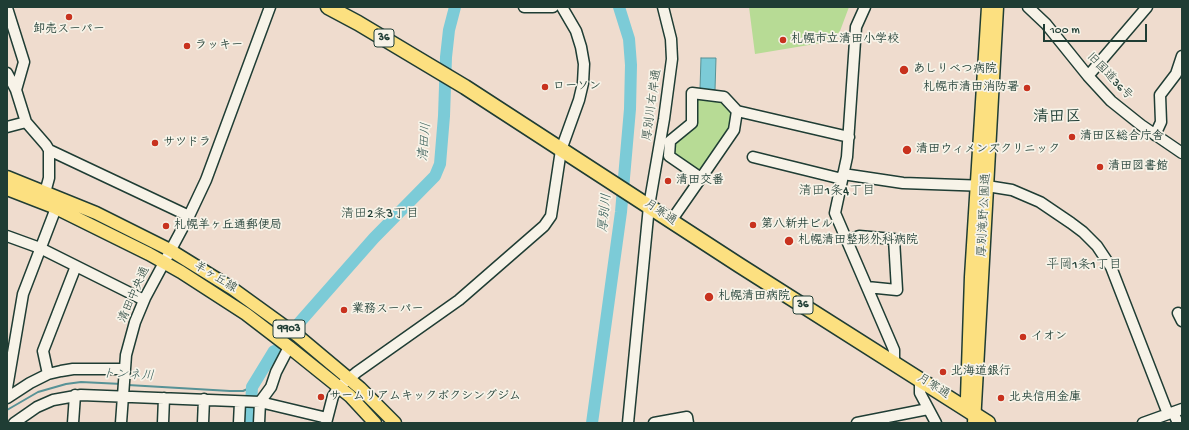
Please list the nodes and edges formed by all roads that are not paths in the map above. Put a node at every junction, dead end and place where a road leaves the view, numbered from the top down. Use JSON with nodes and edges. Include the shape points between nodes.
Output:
{"nodes":[{"id":1,"x":270,"y":7,"type":"edge"},
{"id":2,"x":328,"y":7,"type":"edge"},
{"id":3,"x":524,"y":7,"type":"edge"},
{"id":4,"x":553,"y":7,"type":"edge"},
{"id":5,"x":562,"y":7,"type":"edge"},
{"id":6,"x":663,"y":7,"type":"edge"},
{"id":7,"x":865,"y":7,"type":"edge"},
{"id":8,"x":988,"y":7,"type":"edge"},
{"id":9,"x":997,"y":7,"type":"edge"},
{"id":10,"x":1028,"y":7,"type":"edge"},
{"id":11,"x":1147,"y":7,"type":"edge"},
{"id":12,"x":7,"y":8,"type":"edge"},
{"id":13,"x":1182,"y":56,"type":"edge"},
{"id":14,"x":7,"y":73,"type":"edge"},
{"id":15,"x":1088,"y":76,"type":"junction"},
{"id":16,"x":16,"y":90,"type":"junction"},
{"id":17,"x":737,"y":111,"type":"junction"},
{"id":18,"x":26,"y":122,"type":"junction"},
{"id":19,"x":7,"y":127,"type":"edge"},
{"id":20,"x":1155,"y":135,"type":"junction"},
{"id":21,"x":849,"y":137,"type":"junction"},
{"id":22,"x":49,"y":150,"type":"junction"},
{"id":23,"x":560,"y":150,"type":"junction"},
{"id":24,"x":1182,"y":153,"type":"edge"},
{"id":25,"x":753,"y":157,"type":"dead end"},
{"id":26,"x":7,"y":177,"type":"edge"},
{"id":27,"x":843,"y":177,"type":"junction"},
{"id":28,"x":701,"y":178,"type":"junction"},
{"id":29,"x":982,"y":186,"type":"junction"},
{"id":30,"x":7,"y":189,"type":"edge"},
{"id":31,"x":44,"y":196,"type":"junction"},
{"id":32,"x":645,"y":203,"type":"junction"},
{"id":33,"x":56,"y":208,"type":"junction"},
{"id":34,"x":189,"y":216,"type":"junction"},
{"id":35,"x":671,"y":221,"type":"junction"},
{"id":36,"x":7,"y":236,"type":"edge"},
{"id":37,"x":846,"y":241,"type":"junction"},
{"id":38,"x":40,"y":248,"type":"junction"},
{"id":39,"x":170,"y":250,"type":"junction"},
{"id":40,"x":164,"y":263,"type":"junction"},
{"id":41,"x":76,"y":266,"type":"junction"},
{"id":42,"x":867,"y":287,"type":"junction"},
{"id":43,"x":144,"y":300,"type":"junction"},
{"id":44,"x":289,"y":347,"type":"junction"},
{"id":45,"x":10,"y":354,"type":"edge"},
{"id":46,"x":894,"y":363,"type":"junction"},
{"id":47,"x":124,"y":373,"type":"junction"},
{"id":48,"x":48,"y":374,"type":"junction"},
{"id":49,"x":349,"y":379,"type":"junction"},
{"id":50,"x":920,"y":379,"type":"junction"},
{"id":51,"x":339,"y":387,"type":"junction"},
{"id":52,"x":7,"y":388,"type":"edge"},
{"id":53,"x":123,"y":393,"type":"junction"},
{"id":54,"x":75,"y":395,"type":"junction"},
{"id":55,"x":7,"y":398,"type":"edge"},
{"id":56,"x":164,"y":398,"type":"junction"},
{"id":57,"x":204,"y":399,"type":"junction"},
{"id":58,"x":251,"y":402,"type":"junction"},
{"id":59,"x":928,"y":409,"type":"junction"},
{"id":60,"x":1175,"y":411,"type":"edge"},
{"id":61,"x":970,"y":417,"type":"edge"},
{"id":62,"x":326,"y":420,"type":"edge"},
{"id":63,"x":14,"y":423,"type":"edge"},
{"id":64,"x":74,"y":423,"type":"edge"},
{"id":65,"x":121,"y":423,"type":"edge"},
{"id":66,"x":163,"y":423,"type":"edge"},
{"id":67,"x":203,"y":423,"type":"edge"},
{"id":68,"x":240,"y":423,"type":"edge"},
{"id":69,"x":259,"y":423,"type":"edge"},
{"id":70,"x":375,"y":423,"type":"edge"},
{"id":71,"x":395,"y":423,"type":"edge"},
{"id":72,"x":628,"y":423,"type":"edge"},
{"id":73,"x":654,"y":423,"type":"edge"},
{"id":74,"x":688,"y":423,"type":"edge"},
{"id":75,"x":857,"y":423,"type":"edge"},
{"id":76,"x":936,"y":423,"type":"edge"},
{"id":77,"x":988,"y":423,"type":"edge"},
{"id":78,"x":1143,"y":423,"type":"edge"},
{"id":79,"x":1178,"y":423,"type":"edge"}],
"edges":[{"from":1,"to":34,"type":"street","name":"清田中央通","via":[[206,180]]},
{"from":2,"to":23,"type":"highway","name":"月寒通","number":"36","via":[[358,22],[465,87]]},
{"from":3,"to":4,"type":"street"},
{"from":5,"to":23,"type":"street","via":[[576,31],[584,64],[579,100]]},
{"from":6,"to":32,"type":"street","name":"厚別川右岸通","via":[[671,40],[672,59],[664,119]]},
{"from":7,"to":21,"type":"street","via":[[856,27]]},
{"from":8,"to":29,"type":"main road","name":"厚別滝野公園通"},
{"from":9,"to":29,"type":"main road","name":"厚別滝野公園通"},
{"from":10,"to":15,"type":"street","name":"旧国道36号","via":[[1046,24]]},
{"from":11,"to":15,"type":"street"},
{"from":12,"to":16,"type":"street","via":[[24,62]]},
{"from":13,"to":20,"type":"street","via":[[1176,74],[1160,95],[1161,122]]},
{"from":14,"to":16,"type":"street"},
{"from":15,"to":20,"type":"street","name":"旧国道36号","via":[[1111,101]]},
{"from":16,"to":18,"type":"street"},
{"from":17,"to":21,"type":"street"},
{"from":17,"to":28,"type":"street","via":[[734,130]]},
{"from":17,"to":28,"type":"street","via":[[724,98],[692,93],[692,123],[670,141],[669,156]]},
{"from":18,"to":19,"type":"street"},
{"from":18,"to":22,"type":"street"},
{"from":20,"to":24,"type":"street","name":"旧国道36号"},
{"from":21,"to":27,"type":"street"},
{"from":22,"to":31,"type":"street","via":[[49,178]]},
{"from":22,"to":34,"type":"street"},
{"from":23,"to":32,"type":"highway","name":"月寒通","number":"36"},
{"from":23,"to":49,"type":"street","via":[[551,216],[544,226],[459,300]]},
{"from":25,"to":27,"type":"street"},
{"from":26,"to":31,"type":"main road","name":"羊ヶ丘線","number":"9903"},
{"from":27,"to":29,"type":"street","via":[[903,183]]},
{"from":27,"to":37,"type":"street","via":[[835,214]]},
{"from":28,"to":35,"type":"street"},
{"from":29,"to":60,"type":"street","via":[[1012,190],[1040,202],[1071,223],[1096,246],[1117,281]]},
{"from":29,"to":61,"type":"main road","name":"厚別滝野公園通"},
{"from":30,"to":31,"type":"main road","name":"羊ヶ丘線","number":"9903"},
{"from":31,"to":33,"type":"main road","name":"羊ヶ丘線","number":"9903"},
{"from":31,"to":39,"type":"main road","name":"羊ヶ丘線","number":"9903","via":[[96,213]]},
{"from":32,"to":35,"type":"highway","name":"月寒通","number":"36"},
{"from":32,"to":72,"type":"street","name":"厚別川右岸通"},
{"from":33,"to":38,"type":"street"},
{"from":33,"to":40,"type":"main road","name":"羊ヶ丘線","number":"9903"},
{"from":34,"to":39,"type":"street","name":"清田中央通"},
{"from":35,"to":46,"type":"highway","name":"月寒通","number":"36"},
{"from":36,"to":38,"type":"street"},
{"from":37,"to":42,"type":"street"},
{"from":37,"to":42,"type":"street","via":[[859,236],[894,239],[896,290]]},
{"from":38,"to":41,"type":"street"},
{"from":38,"to":45,"type":"street","via":[[23,294]]},
{"from":39,"to":40,"type":"street","name":"清田中央通"},
{"from":39,"to":49,"type":"main road","name":"羊ヶ丘線","number":"9903","via":[[263,309]]},
{"from":40,"to":43,"type":"street","name":"清田中央通"},
{"from":40,"to":44,"type":"main road","name":"羊ヶ丘線","number":"9903","via":[[246,314]]},
{"from":41,"to":43,"type":"street"},
{"from":41,"to":48,"type":"street","via":[[43,351]]},
{"from":42,"to":46,"type":"street","via":[[894,350]]},
{"from":43,"to":47,"type":"street","name":"清田中央通","via":[[135,322]]},
{"from":44,"to":51,"type":"main road","name":"羊ヶ丘線","number":"9903"},
{"from":44,"to":58,"type":"street","via":[[271,387]]},
{"from":45,"to":52,"type":"street"},
{"from":46,"to":50,"type":"highway","name":"月寒通","number":"36"},
{"from":47,"to":48,"type":"street","via":[[73,369]]},
{"from":47,"to":53,"type":"street","name":"清田中央通"},
{"from":48,"to":55,"type":"street"},
{"from":49,"to":51,"type":"street"},
{"from":49,"to":71,"type":"main road","name":"羊ヶ丘線","number":"9903"},
{"from":50,"to":59,"type":"street","via":[[920,393]]},
{"from":50,"to":61,"type":"highway","name":"月寒通","number":"36"},
{"from":51,"to":62,"type":"street","via":[[333,396]]},
{"from":51,"to":70,"type":"main road","name":"羊ヶ丘線","number":"9903"},
{"from":53,"to":54,"type":"street"},
{"from":53,"to":56,"type":"street"},
{"from":53,"to":65,"type":"street","name":"清田中央通"},
{"from":54,"to":63,"type":"street","via":[[37,407]]},
{"from":54,"to":64,"type":"street"},
{"from":56,"to":57,"type":"street"},
{"from":56,"to":66,"type":"street"},
{"from":57,"to":58,"type":"street"},
{"from":57,"to":67,"type":"street"},
{"from":58,"to":62,"type":"street"},
{"from":58,"to":68,"type":"street"},
{"from":58,"to":69,"type":"street"},
{"from":59,"to":75,"type":"street"},
{"from":59,"to":76,"type":"street"},
{"from":60,"to":78,"type":"street"},
{"from":60,"to":79,"type":"street"},
{"from":61,"to":77,"type":"highway","name":"月寒通","number":"36"},
{"from":73,"to":74,"type":"street","via":[[688,417]]}]}
